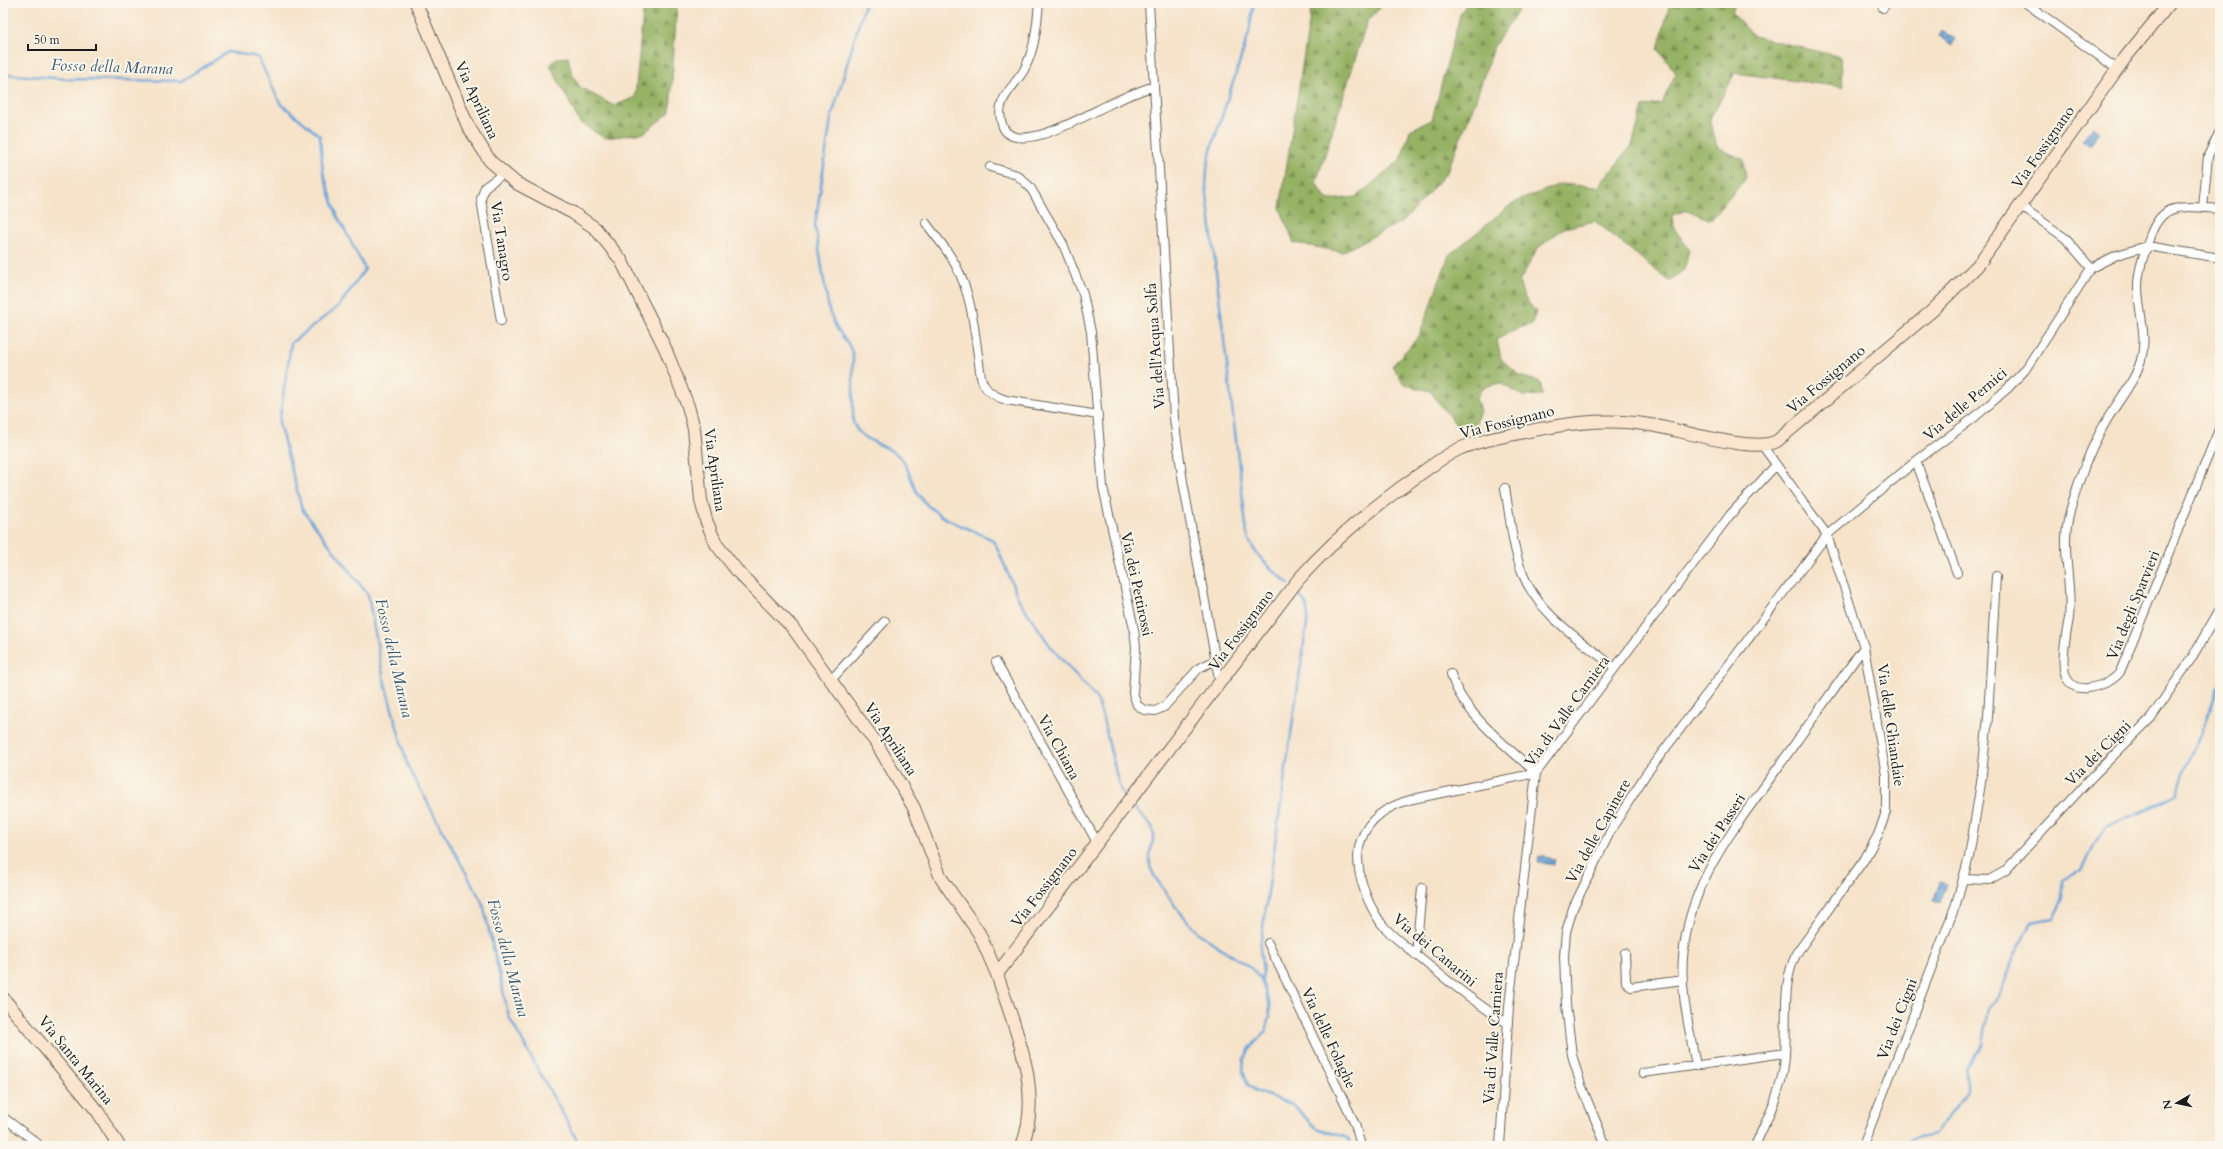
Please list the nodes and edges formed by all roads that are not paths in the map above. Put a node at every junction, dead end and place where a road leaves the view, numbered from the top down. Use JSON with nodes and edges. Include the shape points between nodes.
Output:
{"nodes":[{"id":1,"x":416,"y":3,"type":"edge"},
{"id":2,"x":1039,"y":3,"type":"edge"},
{"id":3,"x":1149,"y":3,"type":"edge"},
{"id":4,"x":2026,"y":3,"type":"edge"},
{"id":5,"x":2170,"y":3,"type":"edge"},
{"id":6,"x":2117,"y":69,"type":"junction"},
{"id":7,"x":1154,"y":86,"type":"junction"},
{"id":8,"x":2220,"y":131,"type":"edge"},
{"id":9,"x":990,"y":167,"type":"dead end"},
{"id":10,"x":503,"y":174,"type":"junction"},
{"id":11,"x":2021,"y":206,"type":"junction"},
{"id":12,"x":2203,"y":208,"type":"junction"},
{"id":13,"x":2220,"y":209,"type":"edge"},
{"id":14,"x":926,"y":223,"type":"dead end"},
{"id":15,"x":2147,"y":246,"type":"junction"},
{"id":16,"x":2220,"y":258,"type":"edge"},
{"id":17,"x":2091,"y":268,"type":"junction"},
{"id":18,"x":501,"y":322,"type":"dead end"},
{"id":19,"x":1098,"y":415,"type":"junction"},
{"id":20,"x":2220,"y":428,"type":"edge"},
{"id":21,"x":1762,"y":445,"type":"junction"},
{"id":22,"x":1916,"y":461,"type":"junction"},
{"id":23,"x":1776,"y":465,"type":"junction"},
{"id":24,"x":1505,"y":488,"type":"dead end"},
{"id":25,"x":1828,"y":535,"type":"junction"},
{"id":26,"x":1957,"y":573,"type":"dead end"},
{"id":27,"x":1996,"y":576,"type":"dead end"},
{"id":28,"x":2220,"y":609,"type":"edge"},
{"id":29,"x":884,"y":621,"type":"dead end"},
{"id":30,"x":1864,"y":647,"type":"junction"},
{"id":31,"x":1216,"y":660,"type":"junction"},
{"id":32,"x":996,"y":662,"type":"dead end"},
{"id":33,"x":1615,"y":668,"type":"junction"},
{"id":34,"x":1451,"y":674,"type":"dead end"},
{"id":35,"x":831,"y":680,"type":"junction"},
{"id":36,"x":1220,"y":684,"type":"junction"},
{"id":37,"x":1536,"y":773,"type":"junction"},
{"id":38,"x":1098,"y":844,"type":"junction"},
{"id":39,"x":1964,"y":878,"type":"junction"},
{"id":40,"x":1422,"y":888,"type":"dead end"},
{"id":41,"x":1268,"y":943,"type":"dead end"},
{"id":42,"x":1625,"y":953,"type":"dead end"},
{"id":43,"x":1416,"y":955,"type":"junction"},
{"id":44,"x":997,"y":974,"type":"junction"},
{"id":45,"x":1683,"y":980,"type":"junction"},
{"id":46,"x":3,"y":998,"type":"edge"},
{"id":47,"x":1507,"y":1022,"type":"junction"},
{"id":48,"x":1785,"y":1053,"type":"junction"},
{"id":49,"x":1696,"y":1066,"type":"junction"},
{"id":50,"x":1643,"y":1073,"type":"dead end"},
{"id":51,"x":3,"y":1118,"type":"edge"},
{"id":52,"x":37,"y":1143,"type":"dead end"},
{"id":53,"x":119,"y":1146,"type":"edge"},
{"id":54,"x":1022,"y":1146,"type":"edge"},
{"id":55,"x":1361,"y":1146,"type":"edge"},
{"id":56,"x":1500,"y":1146,"type":"edge"},
{"id":57,"x":1606,"y":1146,"type":"edge"},
{"id":58,"x":1755,"y":1146,"type":"edge"},
{"id":59,"x":1863,"y":1146,"type":"edge"}],
"edges":[{"from":1,"to":10,"type":"street","name":"Via Apriliana","via":[[468,126],[486,155]]},
{"from":2,"to":7,"type":"street","via":[[1035,39],[1030,56],[1024,70],[1001,104],[1002,124],[1010,136],[1025,138],[1046,133],[1119,99]]},
{"from":3,"to":7,"type":"street","name":"Via dell'Acqua Solfa"},
{"from":4,"to":6,"type":"street"},
{"from":5,"to":6,"type":"street","name":"Via Fossignano"},
{"from":6,"to":11,"type":"street","name":"Via Fossignano"},
{"from":7,"to":31,"type":"street","name":"Via dell'Acqua Solfa","via":[[1174,418],[1183,482]]},
{"from":8,"to":12,"type":"street","via":[[2208,156]]},
{"from":9,"to":19,"type":"street","name":"Via dei Pettirossi","via":[[1013,173],[1027,182],[1044,208],[1068,255],[1083,294],[1089,322]]},
{"from":10,"to":18,"type":"street","name":"Via Tanagro","via":[[485,187],[481,199]]},
{"from":10,"to":35,"type":"street","name":"Via Apriliana","via":[[589,223],[604,237],[618,256],[655,326],[688,406],[694,434],[701,500],[714,539],[735,569],[792,626]]},
{"from":11,"to":17,"type":"street","via":[[2065,238]]},
{"from":11,"to":21,"type":"street","name":"Via Fossignano","via":[[1978,265],[1946,299],[1781,438],[1771,444]]},
{"from":12,"to":13,"type":"street","name":"Via degli Sparvieri"},
{"from":12,"to":15,"type":"street","name":"Via degli Sparvieri","via":[[2181,207],[2164,213],[2154,223]]},
{"from":14,"to":19,"type":"street","via":[[953,260],[963,281],[985,388],[1006,400]]},
{"from":15,"to":16,"type":"street"},
{"from":15,"to":17,"type":"street","via":[[2117,254]]},
{"from":15,"to":20,"type":"street","name":"Via degli Sparvieri","via":[[2138,284],[2143,339],[2141,360],[2090,453],[2076,490],[2067,527],[2066,555],[2070,603],[2063,664],[2066,677],[2076,686],[2084,688],[2100,685],[2112,680],[2120,672]]},
{"from":17,"to":22,"type":"street","name":"Via delle Pernici","via":[[2017,379],[1985,409]]},
{"from":19,"to":31,"type":"street","name":"Via dei Pettirossi","via":[[1104,497],[1134,629],[1136,647],[1133,688],[1136,703],[1147,712],[1161,709],[1199,668]]},
{"from":21,"to":23,"type":"street","name":"Via delle Ghiandaie"},
{"from":21,"to":36,"type":"street","name":"Via Fossignano","via":[[1726,441],[1649,425],[1603,421],[1566,424],[1476,443],[1449,454],[1376,506],[1328,548],[1298,580]]},
{"from":22,"to":25,"type":"street","name":"Via delle Pernici"},
{"from":22,"to":26,"type":"street"},
{"from":23,"to":25,"type":"street","name":"Via delle Ghiandaie"},
{"from":23,"to":33,"type":"street","name":"Via di Valle Carniera","via":[[1730,515]]},
{"from":24,"to":33,"type":"street","via":[[1515,550],[1529,588],[1550,615]]},
{"from":25,"to":30,"type":"street","name":"Via delle Ghiandaie"},
{"from":25,"to":57,"type":"street","name":"Via delle Capinere","via":[[1637,787],[1612,828],[1570,916],[1564,956],[1570,1049],[1581,1085]]},
{"from":27,"to":39,"type":"street","name":"Via dei Cigni","via":[[1986,746],[1975,826]]},
{"from":28,"to":39,"type":"street","name":"Via dei Cigni","via":[[2189,663],[2157,711],[2139,732],[2090,779],[2005,871],[1989,880]]},
{"from":29,"to":35,"type":"street"},
{"from":30,"to":45,"type":"street","name":"Via dei Passeri","via":[[1708,869],[1697,894],[1687,931],[1682,962]]},
{"from":30,"to":48,"type":"street","name":"Via delle Ghiandaie","via":[[1884,755],[1887,796],[1885,817],[1864,860],[1793,960],[1788,983]]},
{"from":31,"to":36,"type":"street","name":"Via dell'Acqua Solfa"},
{"from":32,"to":38,"type":"street","name":"Via Chiana"},
{"from":33,"to":37,"type":"street","name":"Via di Valle Carniera"},
{"from":34,"to":37,"type":"street","via":[[1456,690],[1470,711]]},
{"from":35,"to":44,"type":"street","name":"Via Apriliana","via":[[878,744],[899,779],[917,814],[941,878],[979,933]]},
{"from":36,"to":38,"type":"street","name":"Via Fossignano"},
{"from":37,"to":43,"type":"street","name":"Via dei Canarini","via":[[1403,802],[1386,810],[1368,825],[1357,853],[1360,875],[1380,922]]},
{"from":37,"to":47,"type":"street","name":"Via di Valle Carniera"},
{"from":38,"to":44,"type":"street","name":"Via Fossignano"},
{"from":39,"to":59,"type":"street","name":"Via dei Cigni"},
{"from":40,"to":43,"type":"street"},
{"from":41,"to":55,"type":"street","name":"Via delle Folaghe","via":[[1354,1124]]},
{"from":42,"to":45,"type":"street","via":[[1626,982],[1631,987]]},
{"from":43,"to":47,"type":"street","name":"Via dei Canarini","via":[[1457,989]]},
{"from":44,"to":54,"type":"street","via":[[1019,1043],[1028,1083],[1029,1118]]},
{"from":45,"to":49,"type":"street","name":"Via dei Passeri"},
{"from":46,"to":53,"type":"street","name":"Via Santa Marina","via":[[98,1112]]},
{"from":47,"to":56,"type":"street","name":"Via di Valle Carniera"},
{"from":48,"to":49,"type":"street"},
{"from":48,"to":58,"type":"street","name":"Via delle Ghiandaie","via":[[1780,1085]]},
{"from":49,"to":50,"type":"street"},
{"from":51,"to":52,"type":"street"}]}
